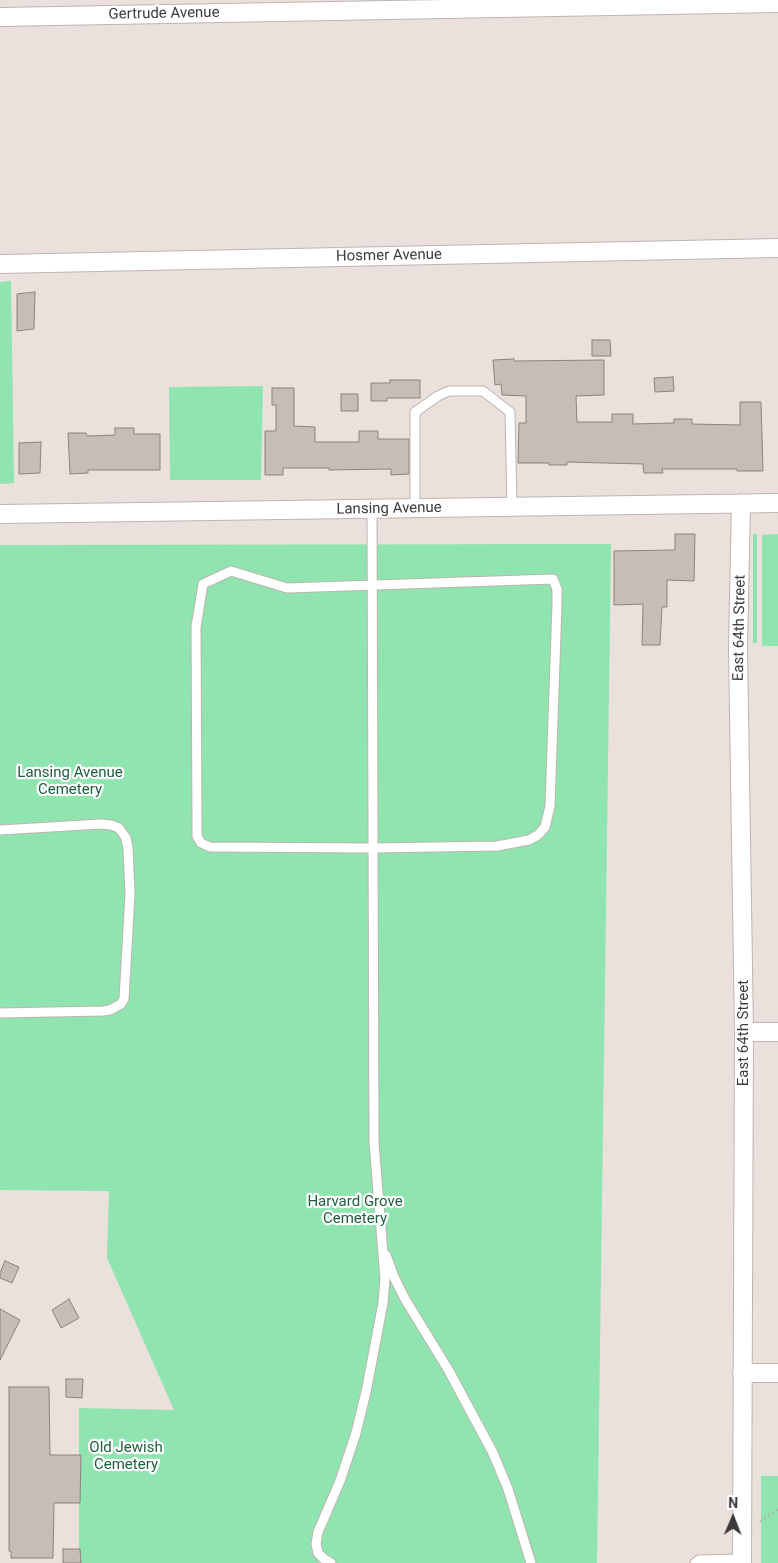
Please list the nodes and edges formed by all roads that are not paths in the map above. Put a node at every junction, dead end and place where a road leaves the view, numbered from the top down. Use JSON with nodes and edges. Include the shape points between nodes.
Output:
{"nodes":[{"id":1,"x":778,"y":3,"type":"edge"},
{"id":2,"x":0,"y":17,"type":"edge"},
{"id":3,"x":778,"y":248,"type":"edge"},
{"id":4,"x":0,"y":264,"type":"edge"},
{"id":5,"x":741,"y":503,"type":"junction"},
{"id":6,"x":778,"y":503,"type":"edge"},
{"id":7,"x":512,"y":507,"type":"junction"},
{"id":8,"x":372,"y":509,"type":"junction"},
{"id":9,"x":415,"y":509,"type":"junction"},
{"id":10,"x":0,"y":514,"type":"edge"},
{"id":11,"x":373,"y":586,"type":"junction"},
{"id":12,"x":0,"y":830,"type":"edge"},
{"id":13,"x":373,"y":848,"type":"junction"},
{"id":14,"x":0,"y":1013,"type":"edge"},
{"id":15,"x":744,"y":1032,"type":"junction"},
{"id":16,"x":778,"y":1032,"type":"edge"},
{"id":17,"x":382,"y":1243,"type":"junction"},
{"id":18,"x":742,"y":1373,"type":"junction"},
{"id":19,"x":778,"y":1373,"type":"edge"},
{"id":20,"x":742,"y":1561,"type":"edge"},
{"id":21,"x":332,"y":1563,"type":"edge"},
{"id":22,"x":531,"y":1563,"type":"edge"},
{"id":23,"x":695,"y":1563,"type":"edge"}],
"edges":[{"from":1,"to":2,"type":"street","name":"Gertrude Avenue"},
{"from":3,"to":4,"type":"street","name":"Hosmer Avenue"},
{"from":5,"to":6,"type":"street","name":"Lansing Avenue"},
{"from":5,"to":7,"type":"street","name":"Lansing Avenue"},
{"from":5,"to":15,"type":"street","name":"East 64th Street","via":[[738,648]]},
{"from":7,"to":9,"type":"street","name":"Lansing Avenue"},
{"from":7,"to":9,"type":"lane","via":[[510,412],[483,391],[449,391],[415,412]]},
{"from":8,"to":9,"type":"street","name":"Lansing Avenue"},
{"from":8,"to":10,"type":"street","name":"Lansing Avenue"},
{"from":8,"to":11,"type":"lane"},
{"from":11,"to":13,"type":"lane"},
{"from":11,"to":13,"type":"lane","via":[[553,579],[558,589],[550,806],[545,827],[528,840],[497,846]]},
{"from":11,"to":13,"type":"lane","via":[[287,588],[231,571],[203,584],[196,626],[197,836],[201,843],[210,848]]},
{"from":12,"to":14,"type":"lane","via":[[101,824],[119,828],[128,848],[130,894],[124,999],[121,1004],[102,1011]]},
{"from":13,"to":17,"type":"lane","via":[[374,1142]]},
{"from":15,"to":16,"type":"street"},
{"from":15,"to":18,"type":"street","name":"East 64th Street"},
{"from":17,"to":21,"type":"lane","via":[[383,1303],[366,1392],[356,1434],[316,1544],[318,1553]]},
{"from":17,"to":22,"type":"lane","via":[[398,1284],[493,1453]]},
{"from":18,"to":19,"type":"street"},
{"from":18,"to":20,"type":"street","name":"East 64th Street"},
{"from":20,"to":23,"type":"lane","via":[[699,1560]]}]}
